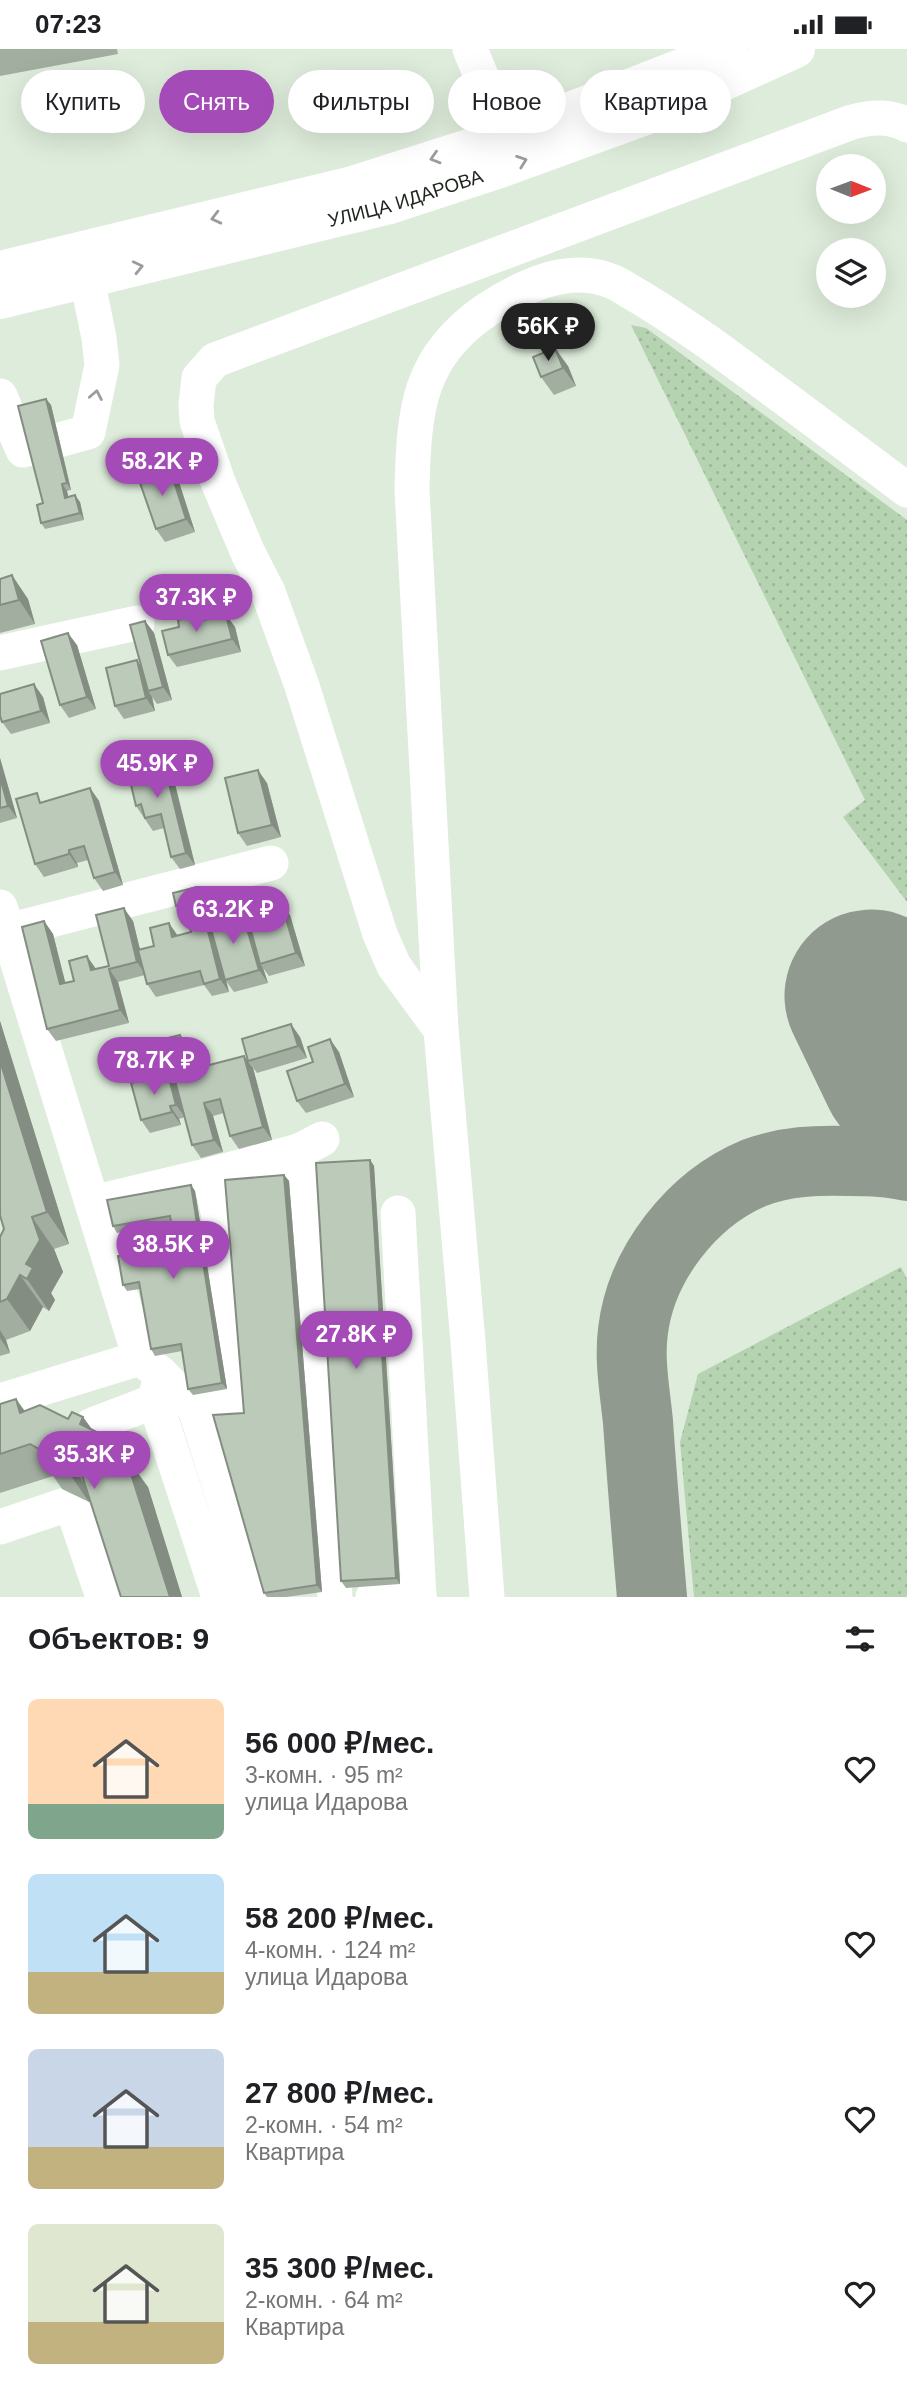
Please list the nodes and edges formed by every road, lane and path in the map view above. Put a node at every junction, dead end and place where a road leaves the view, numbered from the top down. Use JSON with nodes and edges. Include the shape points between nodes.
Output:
{"nodes":[{"id":1,"x":470,"y":49,"type":"edge"},
{"id":2,"x":729,"y":49,"type":"edge"},
{"id":3,"x":796,"y":49,"type":"edge"},
{"id":4,"x":907,"y":125,"type":"edge"},
{"id":5,"x":506,"y":136,"type":"junction"},
{"id":6,"x":0,"y":270,"type":"edge"},
{"id":7,"x":87,"y":279,"type":"junction"},
{"id":8,"x":0,"y":300,"type":"edge"},
{"id":9,"x":0,"y":397,"type":"edge"},
{"id":10,"x":907,"y":490,"type":"edge"},
{"id":11,"x":137,"y":622,"type":"edge"},
{"id":12,"x":0,"y":653,"type":"edge"},
{"id":13,"x":271,"y":863,"type":"dead end"},
{"id":14,"x":4,"y":919,"type":"edge"},
{"id":15,"x":441,"y":1030,"type":"junction"},
{"id":16,"x":210,"y":1175,"type":"junction"},
{"id":17,"x":92,"y":1203,"type":"junction"},
{"id":18,"x":398,"y":1213,"type":"dead end"},
{"id":19,"x":152,"y":1377,"type":"junction"},
{"id":20,"x":0,"y":1401,"type":"edge"},
{"id":21,"x":195,"y":1408,"type":"junction"},
{"id":22,"x":92,"y":1425,"type":"dead end"},
{"id":23,"x":0,"y":1527,"type":"edge"},
{"id":24,"x":419,"y":1595,"type":"edge"},
{"id":25,"x":103,"y":1597,"type":"edge"},
{"id":26,"x":219,"y":1597,"type":"edge"},
{"id":27,"x":256,"y":1597,"type":"edge"},
{"id":28,"x":335,"y":1597,"type":"edge"},
{"id":29,"x":373,"y":1597,"type":"edge"},
{"id":30,"x":487,"y":1597,"type":"edge"}],
"edges":[{"from":1,"to":5,"type":"street"},
{"from":2,"to":5,"type":"main road","name":"УЛИЦА ИДАРОВА"},
{"from":7,"to":3,"type":"main road","name":"УЛИЦА ИДАРОВА","one_way":true,"via":[[390,205],[657,112]]},
{"from":4,"to":15,"type":"street","via":[[889,118],[852,122],[215,360],[199,379],[197,421],[302,686],[380,934],[394,966]]},
{"from":5,"to":6,"type":"main road","name":"УЛИЦА ИДАРОВА","one_way":true,"via":[[349,185]]},
{"from":7,"to":8,"type":"main road","name":"УЛИЦА ИДАРОВА"},
{"from":9,"to":7,"type":"street","one_way":true,"via":[[23,450],[88,432],[102,365]]},
{"from":10,"to":15,"type":"street","via":[[662,309],[607,279],[574,275],[536,282],[465,325],[439,354],[420,394],[412,490]]},
{"from":11,"to":12,"type":"street"},
{"from":13,"to":14,"type":"street"},
{"from":14,"to":17,"type":"street"},
{"from":15,"to":30,"type":"street"},
{"from":16,"to":17,"type":"street"},
{"from":16,"to":21,"type":"street","via":[[224,1240],[236,1404]]},
{"from":16,"to":28,"type":"street","via":[[310,1145],[316,1332]]},
{"from":17,"to":19,"type":"street"},
{"from":18,"to":24,"type":"street"},
{"from":19,"to":20,"type":"street"},
{"from":19,"to":21,"type":"street"},
{"from":19,"to":22,"type":"street"},
{"from":19,"to":26,"type":"street"},
{"from":21,"to":27,"type":"street"},
{"from":23,"to":25,"type":"street","via":[[71,1503]]},
{"from":24,"to":29,"type":"street"}]}
